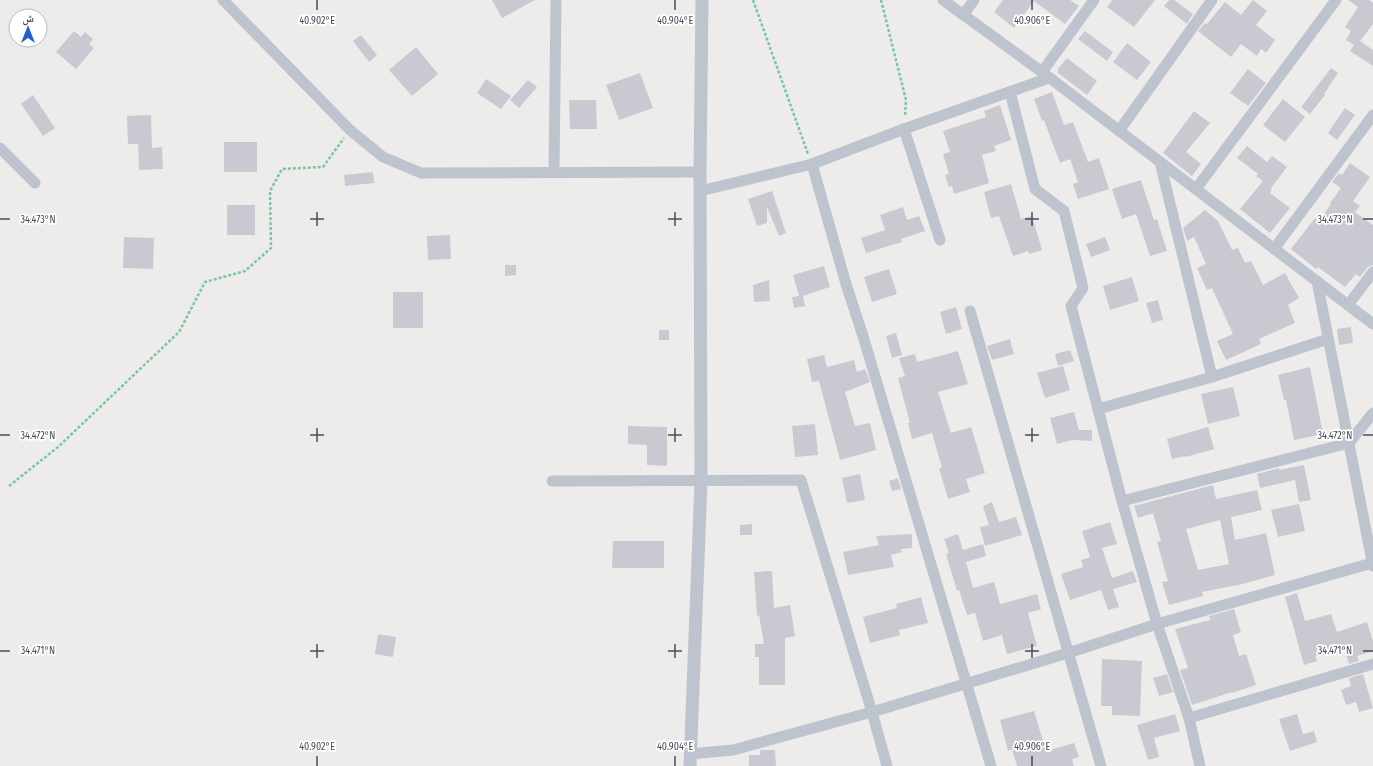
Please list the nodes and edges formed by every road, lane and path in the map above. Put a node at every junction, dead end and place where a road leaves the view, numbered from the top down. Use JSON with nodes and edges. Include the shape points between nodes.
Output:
{"nodes":[{"id":1,"x":223,"y":0,"type":"edge"},
{"id":2,"x":556,"y":0,"type":"edge"},
{"id":3,"x":702,"y":0,"type":"edge"},
{"id":4,"x":754,"y":0,"type":"edge"},
{"id":5,"x":881,"y":0,"type":"edge"},
{"id":6,"x":943,"y":0,"type":"edge"},
{"id":7,"x":974,"y":0,"type":"edge"},
{"id":8,"x":1094,"y":0,"type":"edge"},
{"id":9,"x":1212,"y":0,"type":"edge"},
{"id":10,"x":1336,"y":0,"type":"edge"},
{"id":11,"x":963,"y":15,"type":"junction"},
{"id":12,"x":1045,"y":75,"type":"junction"},
{"id":13,"x":1010,"y":92,"type":"junction"},
{"id":14,"x":1373,"y":115,"type":"edge"},
{"id":15,"x":904,"y":129,"type":"junction"},
{"id":16,"x":350,"y":130,"type":"junction"},
{"id":17,"x":1119,"y":131,"type":"junction"},
{"id":18,"x":0,"y":148,"type":"edge"},
{"id":19,"x":1160,"y":162,"type":"junction"},
{"id":20,"x":812,"y":164,"type":"junction"},
{"id":21,"x":554,"y":172,"type":"junction"},
{"id":22,"x":700,"y":172,"type":"junction"},
{"id":23,"x":35,"y":183,"type":"dead end"},
{"id":24,"x":1196,"y":190,"type":"junction"},
{"id":25,"x":700,"y":191,"type":"junction"},
{"id":26,"x":940,"y":240,"type":"dead end"},
{"id":27,"x":1274,"y":249,"type":"junction"},
{"id":28,"x":1373,"y":272,"type":"edge"},
{"id":29,"x":1317,"y":281,"type":"junction"},
{"id":30,"x":1348,"y":305,"type":"junction"},
{"id":31,"x":970,"y":311,"type":"dead end"},
{"id":32,"x":1373,"y":324,"type":"edge"},
{"id":33,"x":1328,"y":339,"type":"junction"},
{"id":34,"x":1212,"y":377,"type":"junction"},
{"id":35,"x":1098,"y":409,"type":"junction"},
{"id":36,"x":1373,"y":413,"type":"edge"},
{"id":37,"x":1349,"y":443,"type":"junction"},
{"id":38,"x":552,"y":481,"type":"dead end"},
{"id":39,"x":701,"y":482,"type":"junction"},
{"id":40,"x":9,"y":486,"type":"dead end"},
{"id":41,"x":1122,"y":501,"type":"junction"},
{"id":42,"x":1373,"y":564,"type":"edge"},
{"id":43,"x":1157,"y":624,"type":"junction"},
{"id":44,"x":1068,"y":653,"type":"junction"},
{"id":45,"x":1373,"y":664,"type":"edge"},
{"id":46,"x":967,"y":683,"type":"junction"},
{"id":47,"x":872,"y":712,"type":"junction"},
{"id":48,"x":1189,"y":718,"type":"junction"},
{"id":49,"x":690,"y":760,"type":"edge"},
{"id":50,"x":887,"y":766,"type":"edge"},
{"id":51,"x":991,"y":766,"type":"edge"},
{"id":52,"x":1101,"y":766,"type":"edge"},
{"id":53,"x":1200,"y":766,"type":"edge"}],
"edges":[{"from":1,"to":16,"type":"street"},
{"from":2,"to":21,"type":"street"},
{"from":3,"to":22,"type":"street"},
{"from":4,"to":20,"type":"path"},
{"from":5,"to":15,"type":"path","via":[[906,100]]},
{"from":6,"to":11,"type":"street"},
{"from":7,"to":11,"type":"street"},
{"from":8,"to":12,"type":"street"},
{"from":9,"to":17,"type":"street"},
{"from":10,"to":24,"type":"street"},
{"from":11,"to":12,"type":"street"},
{"from":12,"to":13,"type":"street"},
{"from":12,"to":17,"type":"street"},
{"from":13,"to":15,"type":"street"},
{"from":13,"to":35,"type":"street","via":[[1035,189],[1064,211],[1084,288],[1071,306]]},
{"from":14,"to":27,"type":"street"},
{"from":15,"to":20,"type":"street"},
{"from":15,"to":26,"type":"street"},
{"from":16,"to":21,"type":"street","via":[[383,157],[421,173]]},
{"from":16,"to":40,"type":"path","via":[[322,167],[282,169],[270,191],[271,248],[245,272],[205,282],[179,332],[58,447]]},
{"from":17,"to":19,"type":"street"},
{"from":18,"to":23,"type":"street"},
{"from":19,"to":24,"type":"street"},
{"from":19,"to":34,"type":"street"},
{"from":20,"to":25,"type":"street"},
{"from":20,"to":46,"type":"street"},
{"from":21,"to":22,"type":"street"},
{"from":22,"to":25,"type":"street"},
{"from":24,"to":27,"type":"street"},
{"from":25,"to":39,"type":"street"},
{"from":27,"to":29,"type":"street"},
{"from":28,"to":30,"type":"street"},
{"from":29,"to":30,"type":"street"},
{"from":29,"to":33,"type":"street"},
{"from":30,"to":32,"type":"street"},
{"from":31,"to":44,"type":"street"},
{"from":33,"to":34,"type":"street"},
{"from":33,"to":37,"type":"street"},
{"from":34,"to":35,"type":"street"},
{"from":35,"to":41,"type":"street"},
{"from":36,"to":37,"type":"street"},
{"from":37,"to":41,"type":"street"},
{"from":37,"to":42,"type":"street"},
{"from":38,"to":39,"type":"street"},
{"from":39,"to":47,"type":"street","via":[[801,480]]},
{"from":39,"to":49,"type":"street"},
{"from":41,"to":43,"type":"street"},
{"from":42,"to":43,"type":"street"},
{"from":43,"to":44,"type":"street"},
{"from":43,"to":48,"type":"street"},
{"from":44,"to":46,"type":"street"},
{"from":44,"to":52,"type":"street"},
{"from":45,"to":48,"type":"street"},
{"from":46,"to":47,"type":"street"},
{"from":46,"to":51,"type":"street"},
{"from":47,"to":49,"type":"street"},
{"from":47,"to":50,"type":"street"},
{"from":48,"to":53,"type":"street"}]}
